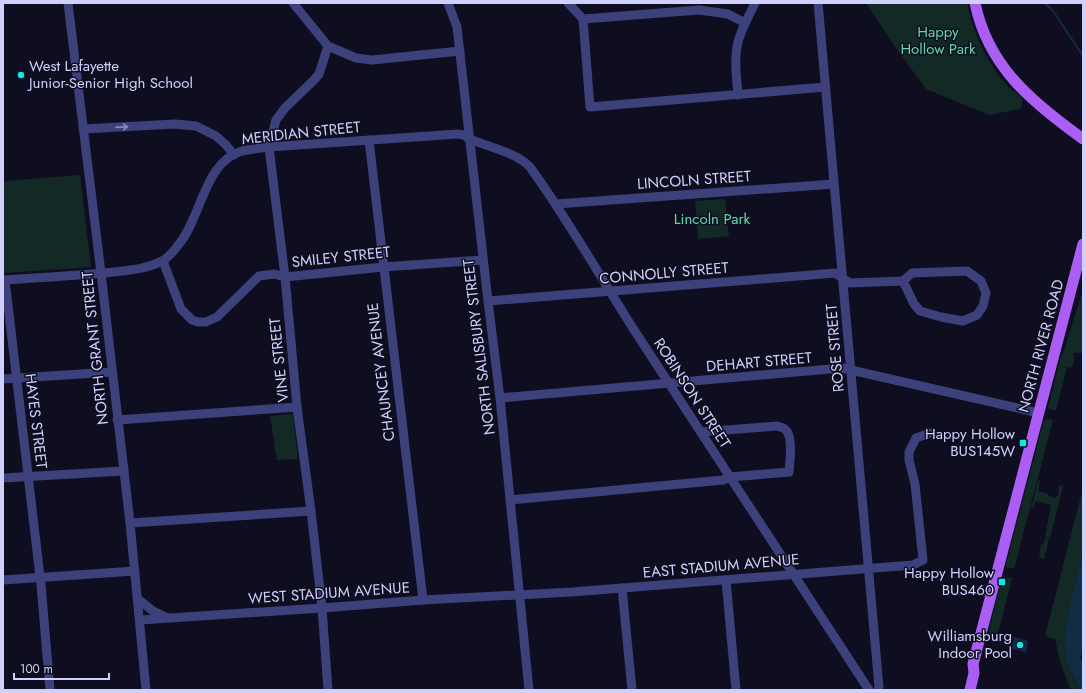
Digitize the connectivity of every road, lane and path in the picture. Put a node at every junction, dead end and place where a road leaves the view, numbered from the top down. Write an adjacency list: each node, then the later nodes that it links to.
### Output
1 (68, 3): 14 (street, NORTH GRANT STREET)
2 (293, 3): 10 (street)
3 (448, 3): 11 (street, NORTH SALISBURY STREET)
4 (568, 3): 8 (street)
5 (755, 3): 9 (street)
6 (818, 3): 12 (street, ROSE STREET)
7 (975, 3): 15 (main road)
8 (583, 19): 9 (street); 13 (street)
9 (745, 23): 13 (street)
10 (328, 46): 11 (street); 18 (street, VINE STREET)
11 (460, 51): 17 (street, NORTH SALISBURY STREET)
12 (825, 87): 13 (street); 20 (street, ROSE STREET)
13 (738, 96)
14 (83, 129): 19 (street, one-way to 19); 26 (street, NORTH GRANT STREET)
15 (1083, 139)
16 (369, 140): 17 (street, MERIDIAN STREET); 18 (street, MERIDIAN STREET); 25 (street, CHAUNCEY AVENUE)
17 (469, 140): 21 (street, ROBINSON STREET); 23 (street, NORTH SALISBURY STREET)
18 (270, 147): 19 (street, MERIDIAN STREET); 27 (street, VINE STREET)
19 (234, 155): 24 (street, MERIDIAN STREET)
20 (834, 184): 21 (street, LINCOLN STREET); 28 (street, ROSE STREET)
21 (556, 204): 31 (street, ROBINSON STREET)
22 (1083, 244): 40 (main road, NORTH RIVER ROAD)
23 (483, 260): 25 (street, SMILEY STREET); 32 (street, NORTH SALISBURY STREET)
24 (163, 261): 26 (street, MERIDIAN STREET); 27 (street, SMILEY STREET)
25 (383, 267): 27 (street, SMILEY STREET); 60 (street, CHAUNCEY AVENUE)
26 (101, 273): 29 (street, MERIDIAN STREET); 34 (street, NORTH GRANT STREET)
27 (285, 277): 39 (street, VINE STREET)
28 (842, 277): 30 (street, CONNOLLY STREET); 31 (street, CONNOLLY STREET); 33 (street, ROSE STREET)
29 (4, 280): 35 (street, HAYES STREET)
30 (903, 281): 30 (street)
31 (610, 291): 32 (street, CONNOLLY STREET); 37 (street, ROBINSON STREET)
32 (488, 301): 38 (street, NORTH SALISBURY STREET)
33 (851, 370): 37 (street, DEHART STREET); 40 (street, DEHART STREET); 51 (street, ROSE STREET)
34 (112, 372): 35 (street); 41 (street, NORTH GRANT STREET)
35 (17, 378): 36 (street); 45 (street, HAYES STREET)
36 (3, 379)
37 (670, 384): 38 (street, DEHART STREET); 42 (street, ROBINSON STREET)
38 (500, 398): 48 (street, NORTH SALISBURY STREET)
39 (297, 407): 41 (street); 49 (street, VINE STREET)
40 (1039, 413): 64 (main road, NORTH RIVER ROAD)
41 (117, 420): 44 (street, NORTH GRANT STREET)
42 (701, 432): 46 (street, ROBINSON STREET); 46 (street)
43 (930, 433): 51 (street, EAST STADIUM AVENUE)
44 (124, 471): 45 (street); 50 (street, NORTH GRANT STREET)
45 (29, 476): 47 (street); 54 (street, HAYES STREET)
46 (730, 477): 48 (street); 53 (street, ROBINSON STREET)
47 (3, 478)
48 (510, 500): 58 (street, NORTH SALISBURY STREET)
49 (311, 511): 50 (street); 61 (street, VINE STREET)
50 (130, 524): 52 (street, NORTH GRANT STREET)
51 (868, 568): 53 (street, EAST STADIUM AVENUE); 72 (street, ROSE STREET)
52 (135, 571): 54 (street); 59 (street, NORTH GRANT STREET)
53 (793, 574): 56 (street, EAST STADIUM AVENUE); 71 (street, ROBINSON STREET)
54 (40, 578): 55 (street); 65 (street, HAYES STREET)
55 (3, 580)
56 (726, 580): 57 (street, EAST STADIUM AVENUE); 70 (street)
57 (622, 588): 58 (street, EAST STADIUM AVENUE); 69 (street)
58 (520, 596): 60 (street, WEST STADIUM AVENUE); 68 (street, NORTH SALISBURY STREET)
59 (138, 599): 62 (street); 63 (street, NORTH GRANT STREET)
60 (423, 600): 61 (street, WEST STADIUM AVENUE)
61 (322, 608): 62 (street, WEST STADIUM AVENUE); 67 (street, VINE STREET)
62 (169, 618): 63 (street, WEST STADIUM AVENUE)
63 (140, 620): 66 (street, NORTH GRANT STREET)
64 (974, 664): 73 (main road, NORTH RIVER ROAD); 74 (main road, NORTH RIVER ROAD)
65 (50, 687)
66 (146, 690)
67 (328, 690)
68 (529, 690)
69 (632, 690)
70 (736, 690)
71 (869, 690)
72 (878, 690)
73 (964, 690)
74 (970, 690)

